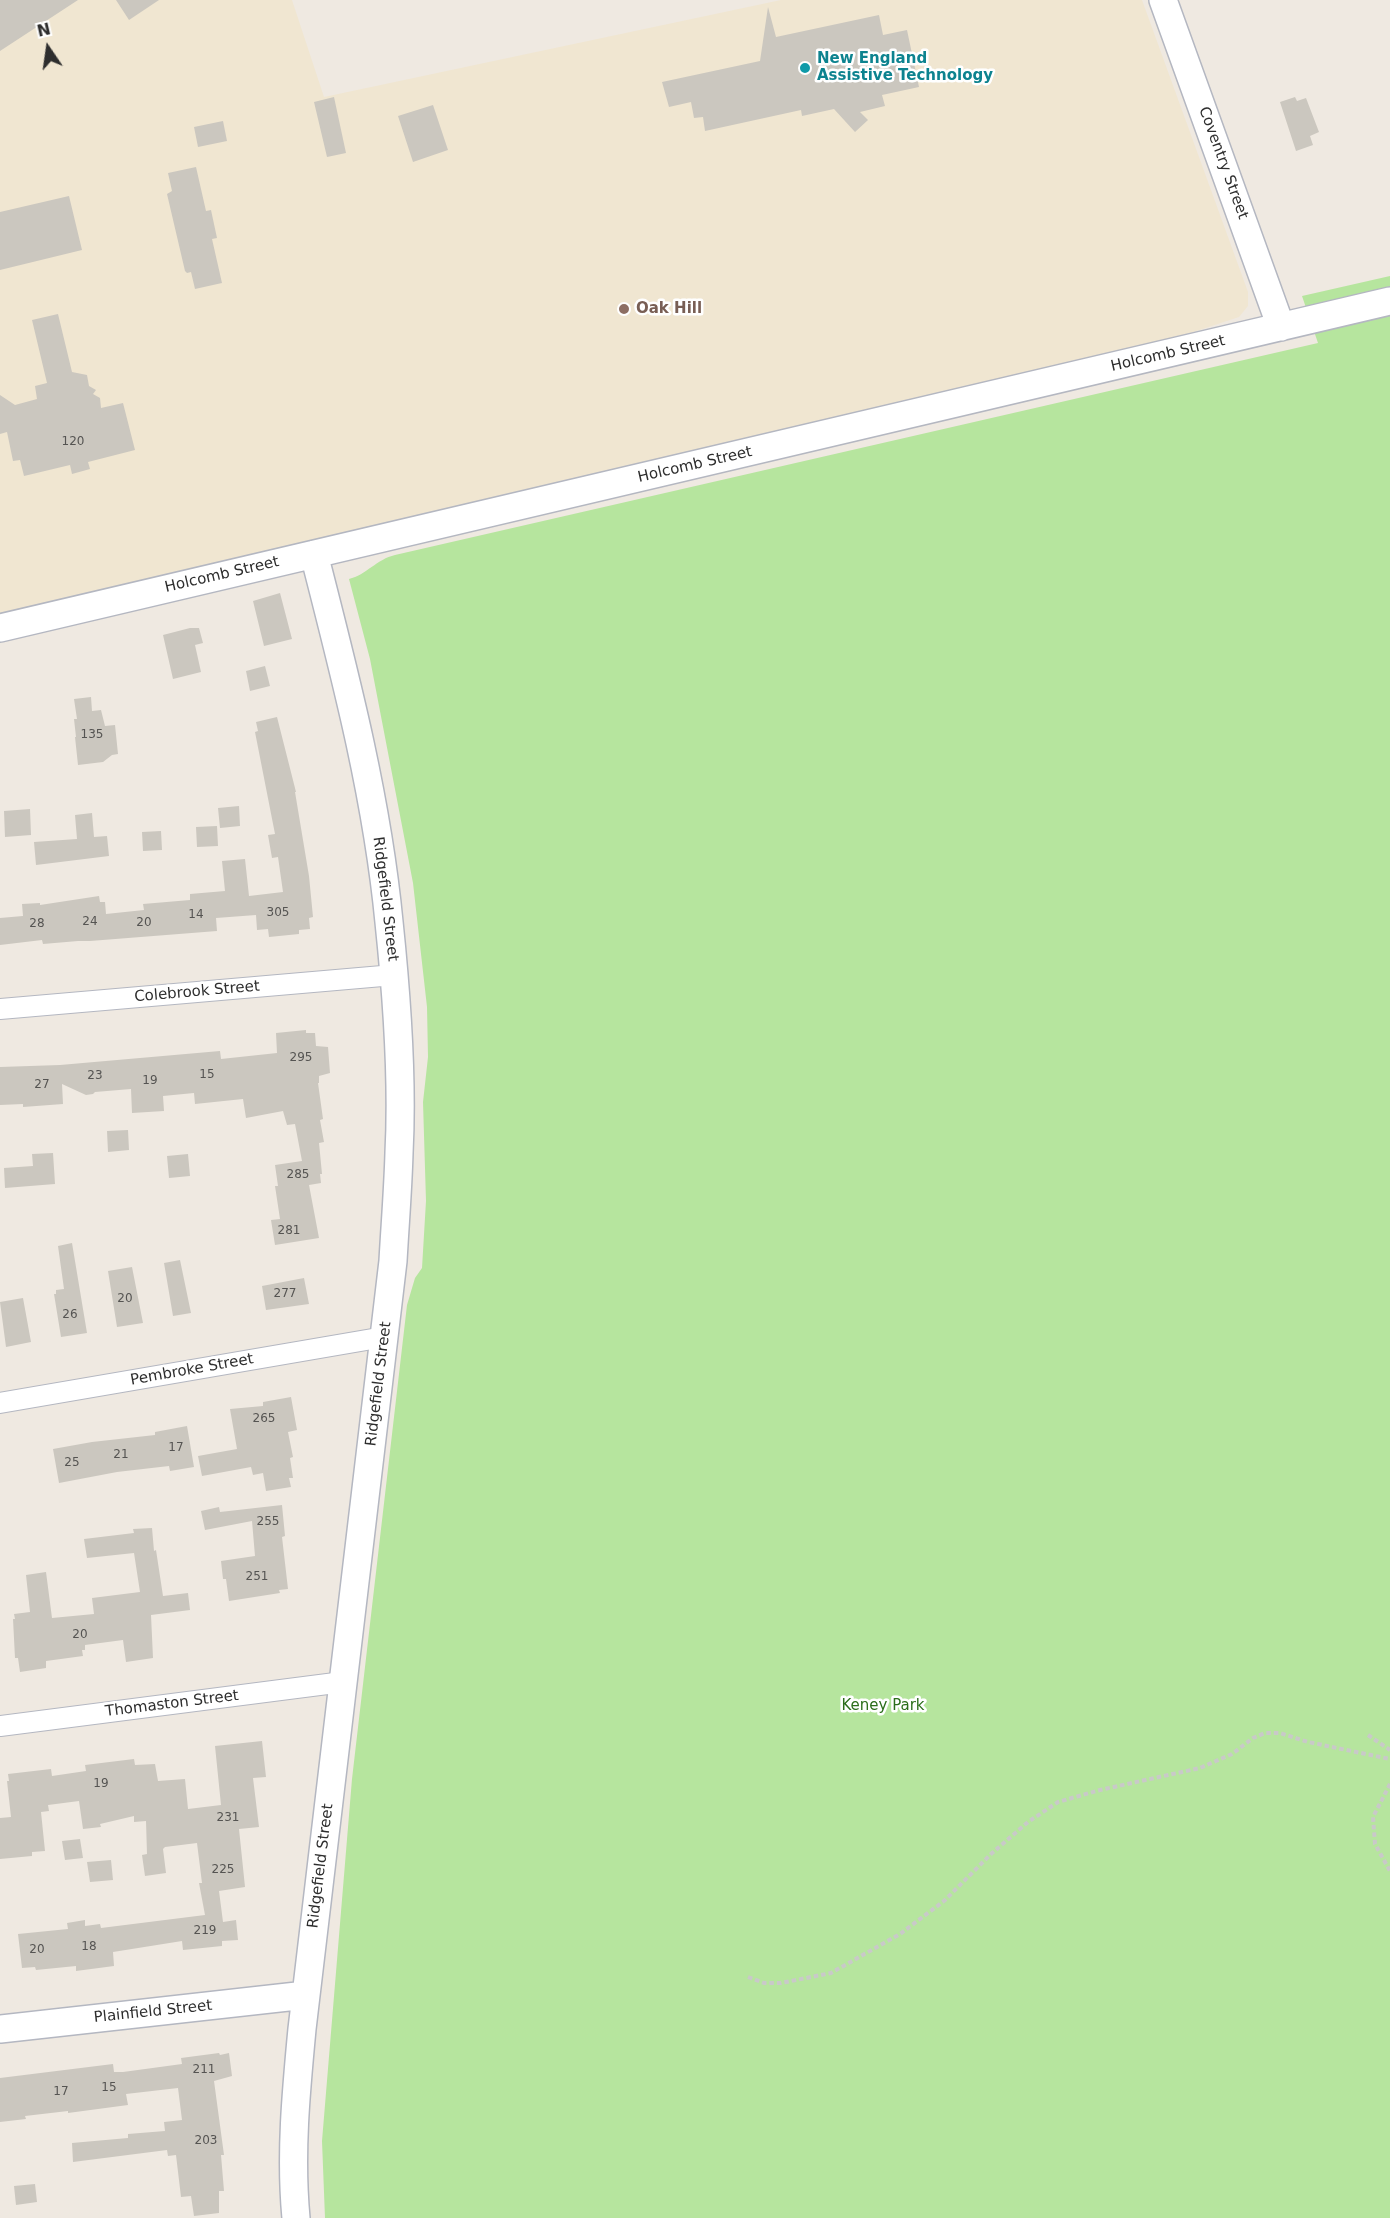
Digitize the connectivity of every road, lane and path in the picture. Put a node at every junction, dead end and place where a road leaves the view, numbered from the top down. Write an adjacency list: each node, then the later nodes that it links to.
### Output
1 (1163, 0): 3 (street, Coventry Street)
2 (1390, 301): 3 (street, Holcomb Street)
3 (1281, 327): 4 (street, Holcomb Street)
4 (314, 554): 5 (street, Holcomb Street); 6 (street, Ridgefield Street)
5 (0, 628)
6 (394, 975): 7 (street, Colebrook Street); 8 (street, Ridgefield Street)
7 (0, 1009)
8 (384, 1336): 9 (street, Pembroke Street); 10 (street, Ridgefield Street)
9 (0, 1403)
10 (344, 1682): 11 (street, Thomaston Street); 18 (street, Ridgefield Street)
11 (0, 1726)
12 (1368, 1735): 13 (path)
13 (1390, 1750)
14 (1390, 1759): 17 (path)
15 (1390, 1784): 16 (path)
16 (1390, 1871)
17 (747, 1977)
18 (306, 1995): 19 (street, Plainfield Street); 20 (street, Ridgefield Street)
19 (0, 2029)
20 (296, 2218)

